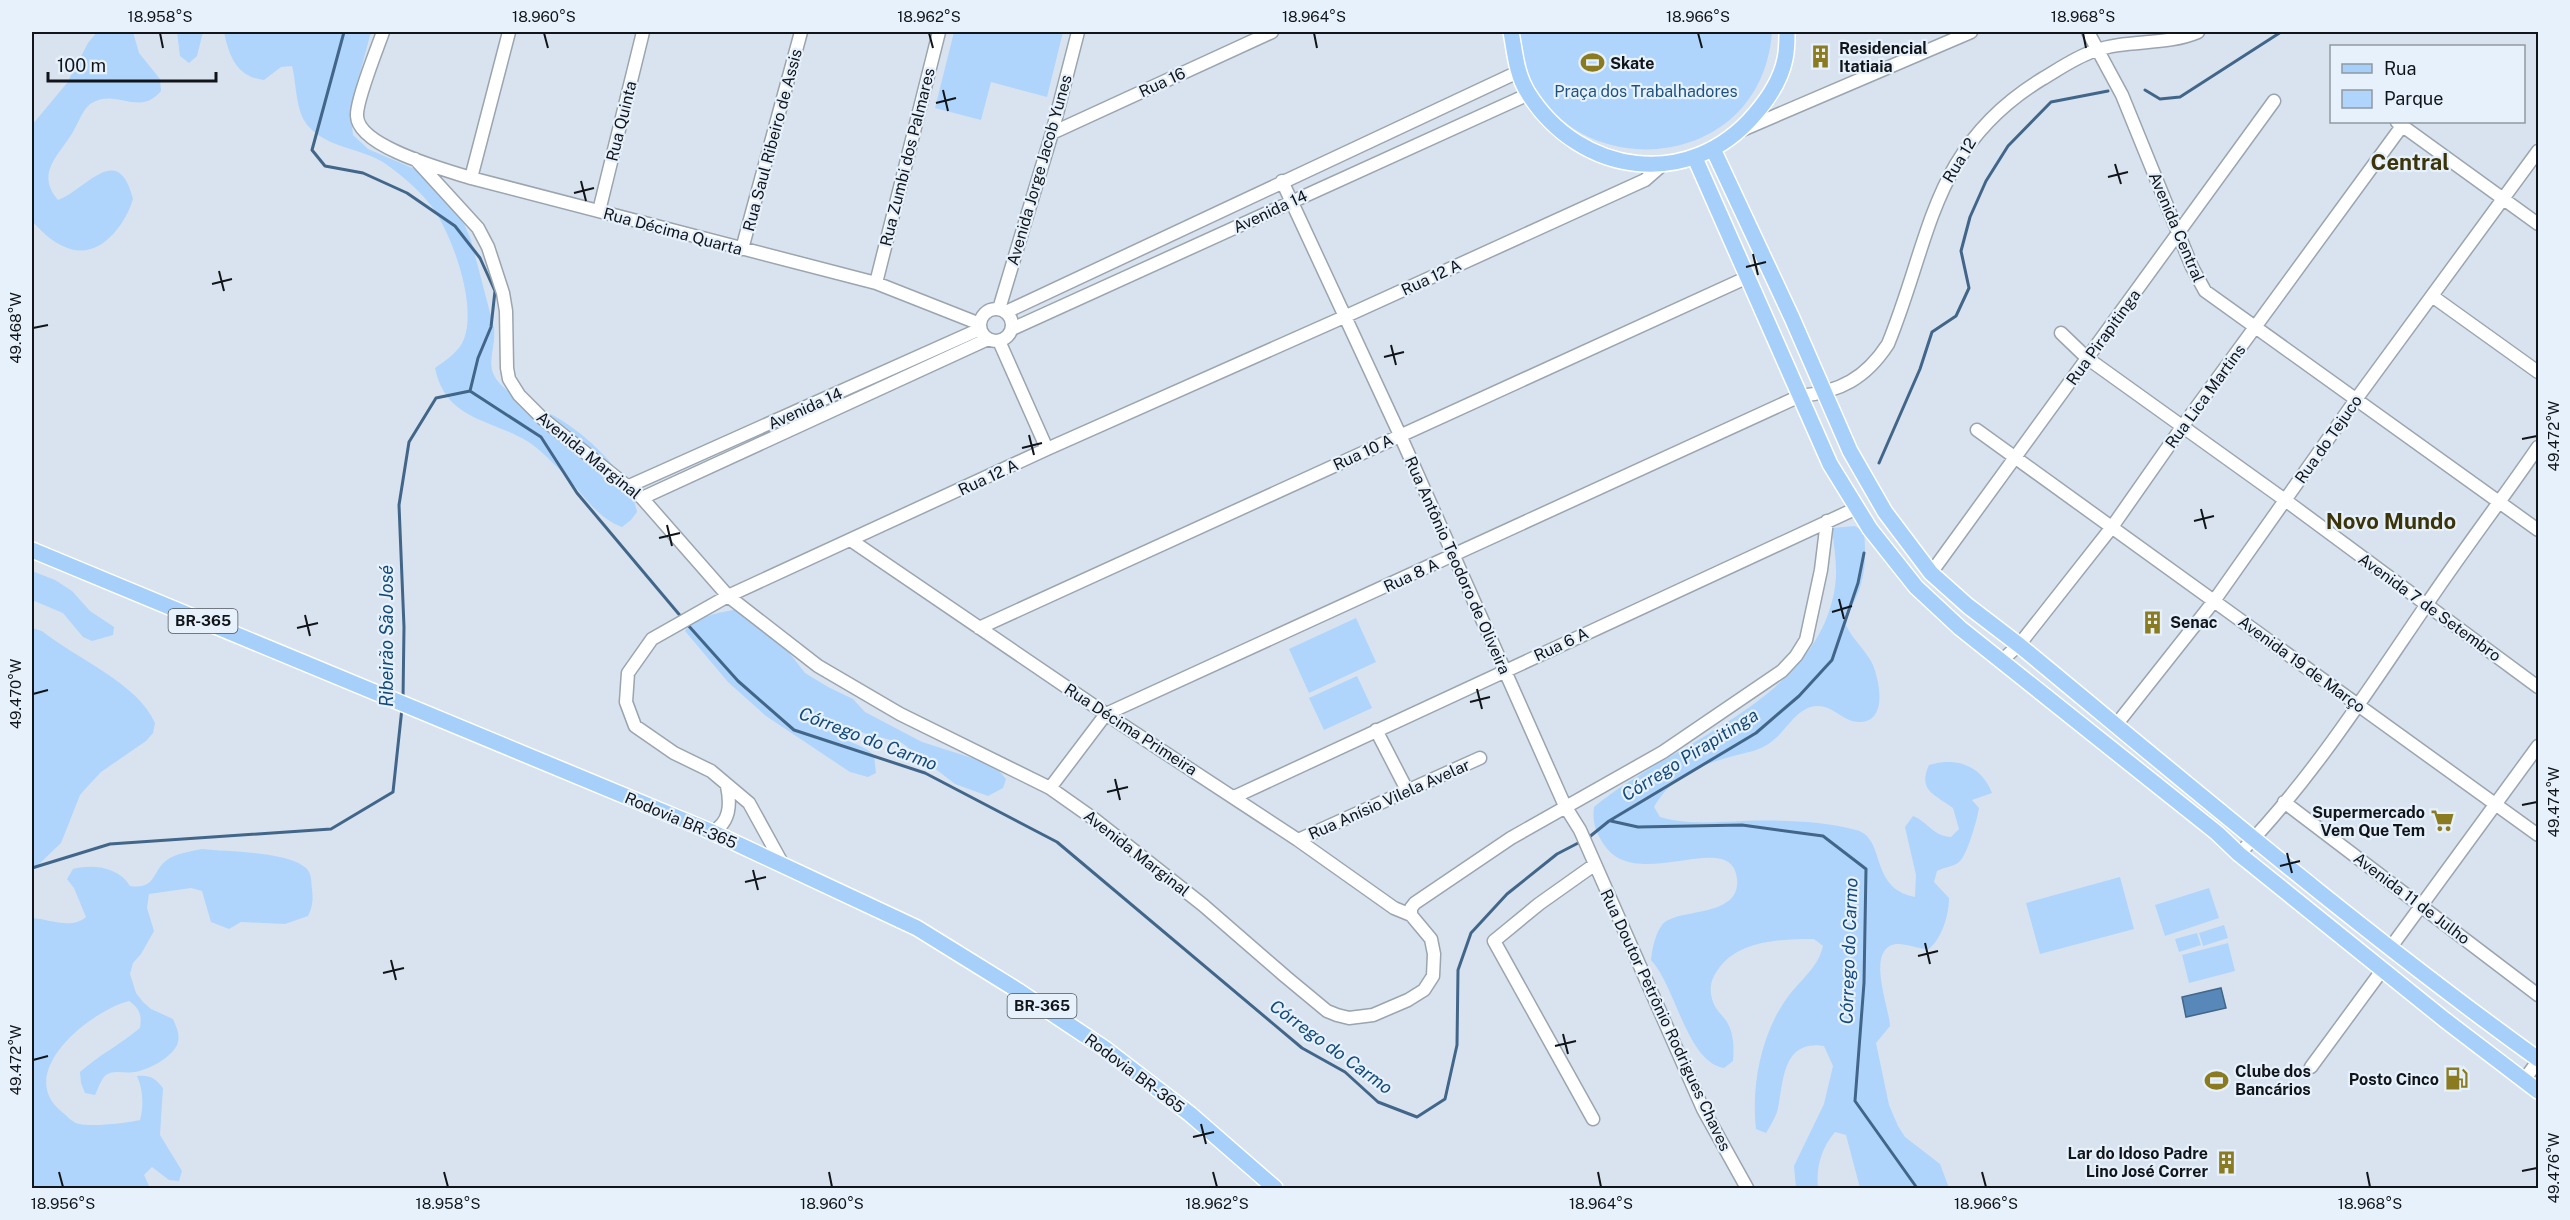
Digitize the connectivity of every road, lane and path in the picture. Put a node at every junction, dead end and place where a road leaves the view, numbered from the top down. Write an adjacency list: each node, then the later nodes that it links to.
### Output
1 (383, 32): 23 (street, Rua Décima Quarta)
2 (509, 32): 25 (street)
3 (643, 32): 29 (street, Rua Quinta)
4 (801, 32): 32 (street, Rua Saul Ribeiro de Assis)
5 (939, 32): 34 (street, Rua Zumbi dos Palmares)
6 (1078, 32): 19 (street, Avenida Jorge Jacob Yunes)
7 (1272, 32): 19 (street, Rua 16)
8 (1511, 32): 14 (main road)
9 (1787, 32): 18 (main road)
10 (1971, 32): 18 (street)
11 (2088, 32): 13 (street, Avenida Central)
12 (2198, 32): 13 (street, Rua 12)
13 (2096, 50): 31 (street, Avenida Central); 44 (street, Rua 12)
14 (1518, 72): 15 (main road); 26 (street, Avenida 14)
15 (1528, 94): 24 (main road); 28 (street, Avenida 14)
16 (2274, 101): 31 (street, Rua Pirapitinga)
17 (2399, 124): 27 (street); 38 (street, Rua Lica Martins)
18 (1742, 130): 20 (main road)
19 (1052, 133): 36 (street, Avenida Jorge Jacob Yunes)
20 (1713, 149): 22 (main road); 44 (main road)
21 (2538, 151): 27 (street, Rua do Tejuco)
22 (1695, 158): 24 (main road); 33 (main road)
23 (415, 159): 25 (street, Rua Décima Quarta); 53 (street, Avenida Marginal)
24 (1661, 166): 37 (street, Rua 12 A)
25 (471, 178): 29 (street, Rua Décima Quarta)
26 (1281, 181): 28 (street, Rua Antônio Teodoro de Oliveira); 36 (street, Avenida 14)
27 (2503, 197): 30 (street); 35 (street, Rua do Tejuco)
28 (1291, 201): 37 (street, Rua Antônio Teodoro de Oliveira); 40 (street, Avenida 14)
29 (599, 211): 32 (street, Rua Décima Quarta)
30 (2538, 224)
31 (2178, 234): 38 (street, Avenida Central); 42 (street, Rua Pirapitinga)
32 (742, 249): 34 (street, Rua Décima Quarta)
33 (1748, 277): 45 (main road); 49 (street, Rua 10 A)
34 (876, 283): 39 (street, Rua Décima Quarta)
35 (2432, 296): 43 (street); 46 (street, Rua do Tejuco)
36 (1003, 310): 39 (street, Avenida 14); 40 (street)
37 (1344, 317): 49 (street, Rua Antônio Teodoro de Oliveira); 51 (street, Rua 12 A)
38 (2256, 326): 46 (street, Avenida Central); 47 (street, Rua Lica Martins)
39 (986, 329): 40 (street, Avenida 14); 51 (street); 53 (street, Avenida 14); 54 (street, Avenida 14)
40 (1012, 329)
41 (2061, 333): 42 (street, Avenida 7 de Setembro)
42 (2087, 358): 47 (street, Avenida 7 de Setembro); 52 (street, Rua Pirapitinga)
43 (2538, 372)
44 (1822, 391): 45 (street, Rua 12); 64 (main road)
45 (1800, 396): 57 (main road); 63 (street, Rua 8 A)
46 (2357, 398): 55 (street, Rua do Tejuco); 56 (street, Avenida Central)
47 (2182, 427): 55 (street, Avenida 7 de Setembro); 59 (street, Rua Lica Martins)
48 (1977, 430): 52 (street, Avenida 19 de Março)
49 (1400, 435): 63 (street, Rua Antônio Teodoro de Oliveira); 68 (street, Rua 10 A)
50 (2538, 447): 56 (street)
51 (1047, 449): 61 (street, Rua 12 A)
52 (2015, 457): 59 (street, Avenida 19 de Março); 64 (street, Rua Pirapitinga)
53 (630, 486): 54 (street, Avenida Marginal)
54 (642, 498): 65 (street, Avenida Marginal)
55 (2285, 500): 66 (street, Rua do Tejuco); 67 (street, Avenida 7 de Setembro)
56 (2500, 503): 60 (street, Avenida Central); 67 (street)
57 (1857, 508): 58 (street, Rua 6 A); 70 (main road)
58 (1827, 521): 71 (street, Rua 6 A); 85 (street)
59 (2112, 527): 66 (street, Avenida 19 de Março); 69 (street, Rua Lica Martins)
60 (2538, 530)
61 (852, 541): 65 (street, Rua 12 A); 68 (street, Rua Décima Primeira)
62 (32, 550): 86 (main road, Rodovia BR-365 / BR-365)
63 (1454, 556): 71 (street, Rua Antônio Teodoro de Oliveira); 74 (street, Rua 8 A)
64 (1931, 573): 69 (main road)
65 (728, 596): 79 (street, Rua 12 A); 80 (street, Avenida Marginal)
66 (2214, 600): 73 (street, Avenida 19 de Março); 75 (street, Rua do Tejuco)
67 (2427, 604): 72 (street, Avenida 7 de Setembro); 73 (street)
68 (979, 628): 74 (street, Rua Décima Primeira)
69 (2019, 645): 70 (street, Rua Lica Martins); 75 (main road)
70 (2001, 661): 91 (main road)
71 (1506, 669): 76 (street, Rua 6 A); 85 (street, Rua Antônio Teodoro de Oliveira)
72 (2538, 687)
73 (2358, 705): 83 (street); 84 (street, Avenida 19 de Março)
74 (1106, 714): 80 (street, Rua 8 A); 82 (street, Rua Décima Primeira)
75 (2116, 725): 88 (main road)
76 (1376, 730): 81 (street); 82 (street, Rua 6 A)
77 (2538, 746): 84 (street)
78 (1480, 758): 81 (street, Rua Anísio Vilela Avelar)
79 (728, 786): 86 (street); 92 (street, Rua 12 A)
80 (1050, 788): 95 (street, Avenida Marginal)
81 (1407, 790): 89 (street, Rua Anísio Vilela Avelar)
82 (1234, 797): 89 (street, Rua Décima Primeira)
83 (2284, 802): 88 (street); 94 (street, Avenida 11 de Julho)
84 (2496, 804): 87 (street, Avenida 19 de Março); 94 (street)
85 (1565, 806): 90 (street, Rua Antônio Teodoro de Oliveira); 95 (street)
86 (712, 832): 92 (main road, Rodovia BR-365 / BR-365)
87 (2538, 835)
88 (2255, 838): 91 (street); 96 (main road)
89 (1298, 840): 95 (street, Rua Décima Primeira)
90 (1587, 851): 93 (street, Rua Doutor Petrônio Rodrigues Chaves)
91 (2239, 854): 97 (main road)
92 (782, 863): 106 (main road, Rodovia BR-365 / BR-365)
93 (1594, 865): 105 (street); 107 (street, Rua Doutor Petrônio Rodrigues Chaves)
94 (2423, 906): 96 (street); 98 (street, Avenida 11 de Julho)
95 (1411, 915)
96 (2391, 947): 99 (main road)
97 (2383, 969): 100 (main road); 102 (street)
98 (2538, 995)
99 (2460, 1002): 100 (main road); 101 (main road)
100 (2445, 1020): 103 (main road)
101 (2538, 1060): 103 (street)
102 (2311, 1067)
103 (2524, 1080): 104 (main road)
104 (2538, 1091)
105 (1593, 1119)
106 (1275, 1188)
107 (1747, 1188)

